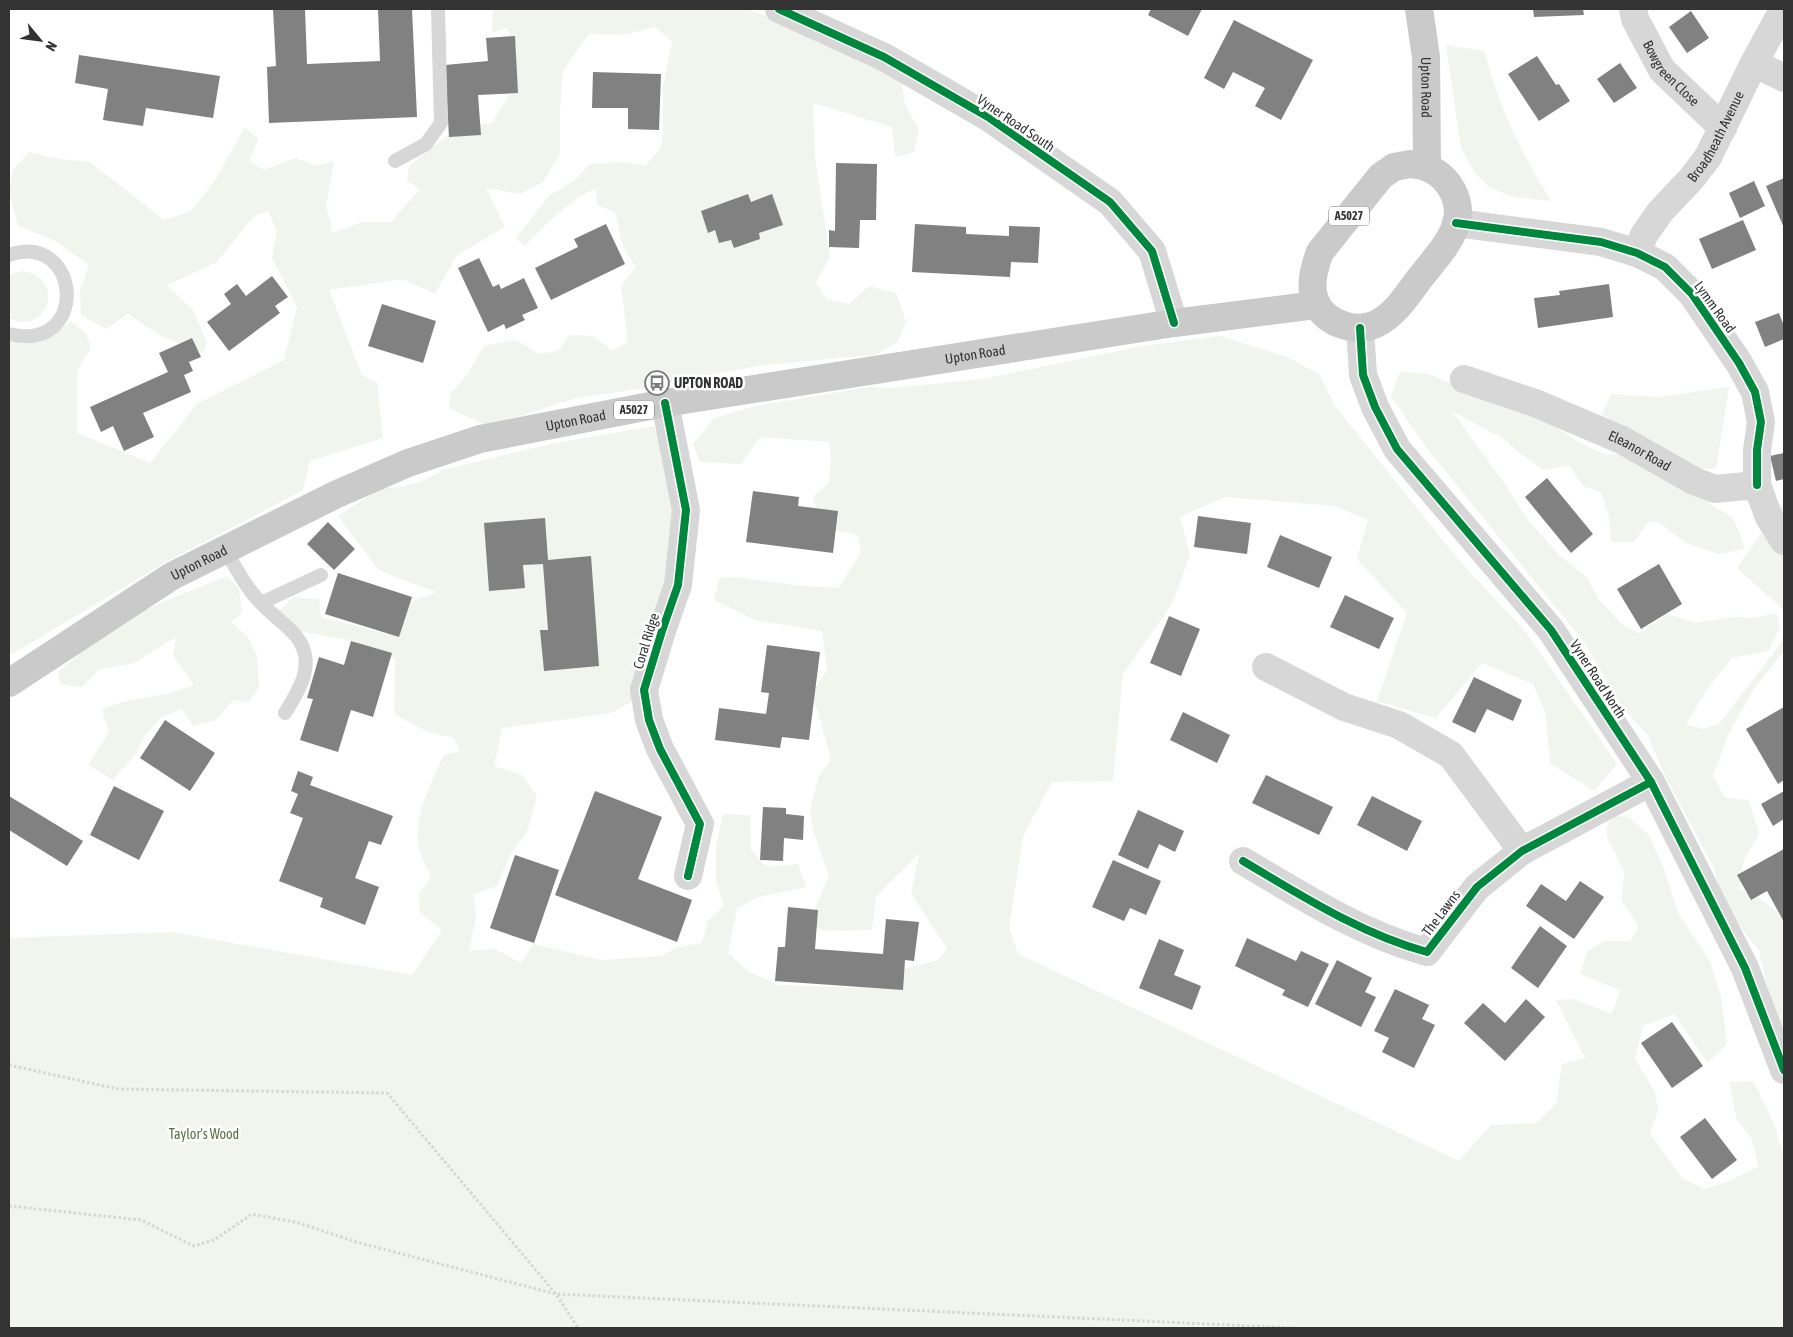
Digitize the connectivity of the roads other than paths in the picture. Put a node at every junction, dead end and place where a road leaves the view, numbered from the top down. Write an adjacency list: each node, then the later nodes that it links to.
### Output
1 (438, 9): 9 (lane)
2 (779, 9): 15 (street, Vyner Road South)
3 (1419, 9): 10 (main road, Upton Road)
4 (1633, 9): 8 (street, Bowgreen Close)
5 (1784, 12): 6 (street, Broadheath Avenue)
6 (1754, 62): 7 (street); 8 (street, Broadheath Avenue)
7 (1784, 78)
8 (1722, 128): 12 (street, Broadheath Avenue)
9 (395, 161)
10 (1427, 167): 11 (main road); 14 (main road, A5027)
11 (1456, 223): 12 (street, Lymm Road); 16 (main road)
12 (1637, 253): 20 (street, Lymm Road)
13 (9, 255): 17 (lane)
14 (1316, 305): 15 (main road, Upton Road / A5027); 16 (main road)
15 (1174, 323): 19 (main road, Upton Road / A5027)
16 (1360, 328): 28 (street, Vyner Road North)
17 (9, 334)
18 (1464, 379): 20 (street, Eleanor Road)
19 (665, 404): 22 (main road, Upton Road / A5027); 31 (street, Coral Ridge)
20 (1757, 485): 21 (street)
21 (1784, 541)
22 (225, 549): 24 (lane); 26 (main road, Upton Road / A5027)
23 (321, 575): 24 (lane)
24 (261, 603): 27 (lane)
25 (1266, 667): 29 (street)
26 (9, 683)
27 (285, 713)
28 (1651, 782): 29 (street, The Lawns); 32 (street, Vyner Road North)
29 (1522, 851): 30 (street, The Lawns)
30 (1243, 861)
31 (688, 876)
32 (1784, 1070)

